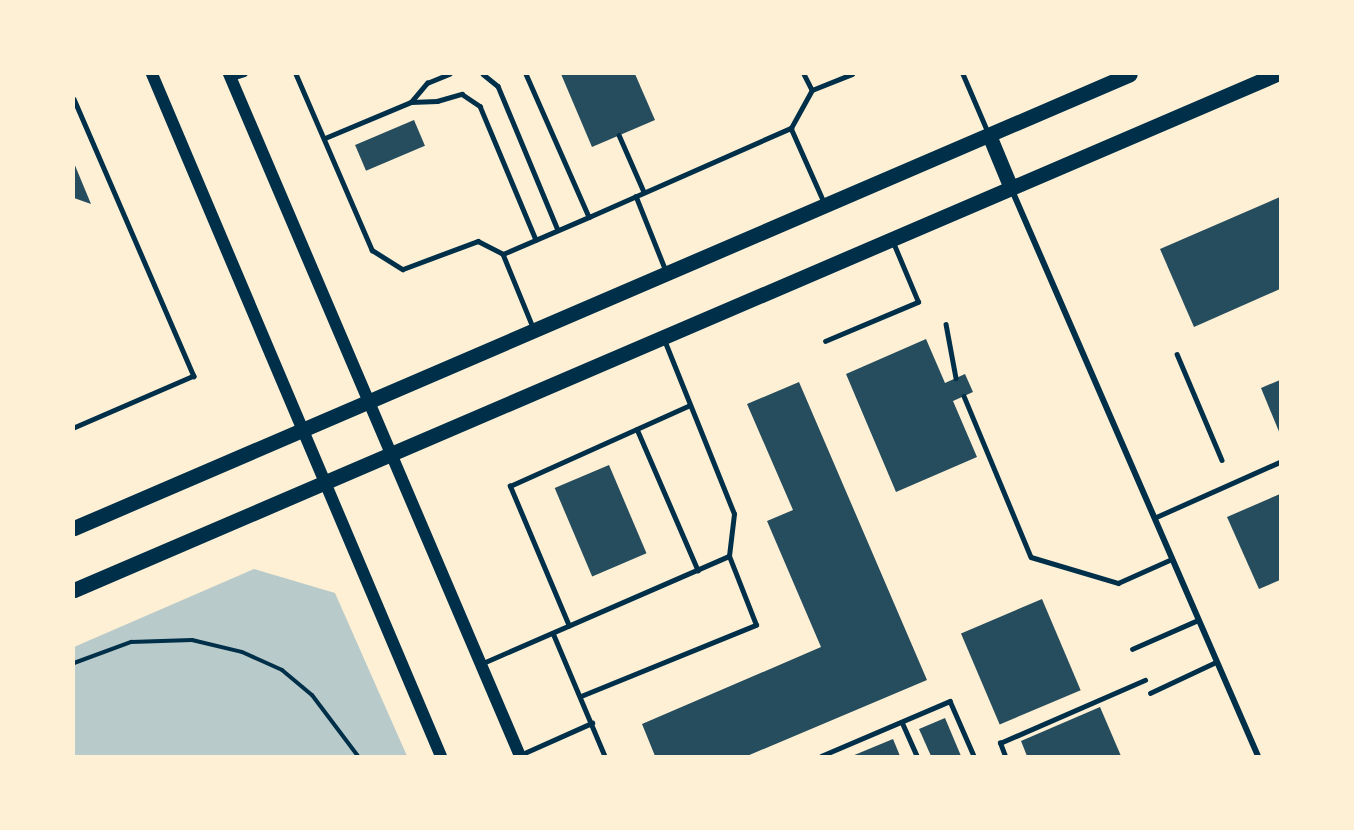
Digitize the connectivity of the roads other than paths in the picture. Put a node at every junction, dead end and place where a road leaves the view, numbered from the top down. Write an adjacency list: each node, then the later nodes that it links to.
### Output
1 (152, 74): 40 (main road)
2 (244, 74): 12 (lane)
3 (296, 74): 19 (lane)
4 (448, 74): 15 (lane)
5 (483, 74): 25 (lane)
6 (526, 74): 24 (lane)
7 (804, 74): 13 (lane)
8 (852, 74): 13 (lane)
9 (963, 74): 18 (lane)
10 (1130, 74): 18 (main road)
11 (1277, 74): 20 (main road)
12 (230, 76): 37 (main road)
13 (812, 90): 16 (lane)
14 (74, 99): 39 (lane)
15 (411, 102): 19 (lane); 27 (lane)
16 (791, 128): 21 (lane); 23 (lane)
17 (619, 135): 21 (lane)
18 (989, 135): 20 (main road); 23 (main road)
19 (325, 138): 28 (lane)
20 (1011, 188): 26 (main road); 46 (street)
21 (644, 192): 22 (lane)
22 (636, 196): 24 (lane); 29 (lane)
23 (825, 204): 29 (main road)
24 (589, 217): 25 (lane)
25 (558, 230): 27 (lane)
26 (891, 239): 32 (main road); 33 (lane)
27 (536, 240): 28 (lane)
28 (503, 254): 31 (lane)
29 (667, 273): 31 (main road)
30 (946, 324): 35 (lane)
31 (534, 330): 37 (main road)
32 (662, 337): 38 (lane); 42 (main road)
33 (825, 341)
34 (1177, 354): 43 (lane)
35 (956, 378)
36 (964, 396): 49 (lane)
37 (368, 401): 40 (main road); 42 (main road)
38 (690, 405): 41 (lane); 48 (lane)
39 (74, 428)
40 (303, 429): 45 (main road); 47 (main road)
41 (637, 429): 50 (lane); 53 (lane)
42 (390, 454): 45 (main road); 57 (main road)
43 (1222, 460)
44 (1281, 462): 46 (lane)
45 (325, 483): 51 (main road); 64 (main road)
46 (1154, 518): 49 (street)
47 (74, 528)
48 (729, 556): 50 (lane); 60 (lane)
49 (1172, 559): 52 (street)
50 (698, 570): 53 (lane)
51 (74, 590)
52 (1198, 620): 55 (lane); 56 (street)
53 (569, 626): 54 (lane)
54 (553, 633): 57 (lane); 60 (lane)
55 (1132, 649)
56 (1216, 662): 59 (lane); 72 (street)
57 (481, 664): 65 (main road)
58 (1145, 680): 71 (lane)
59 (1150, 693)
60 (581, 696): 62 (lane)
61 (902, 722): 63 (lane); 69 (lane); 70 (lane)
62 (592, 723): 65 (lane); 66 (lane)
63 (836, 750): 67 (lane); 68 (lane)
64 (441, 756)
65 (520, 756)
66 (605, 756)
67 (821, 756)
68 (839, 756)
69 (917, 756)
70 (974, 756)
71 (1005, 756)
72 (1258, 756)

